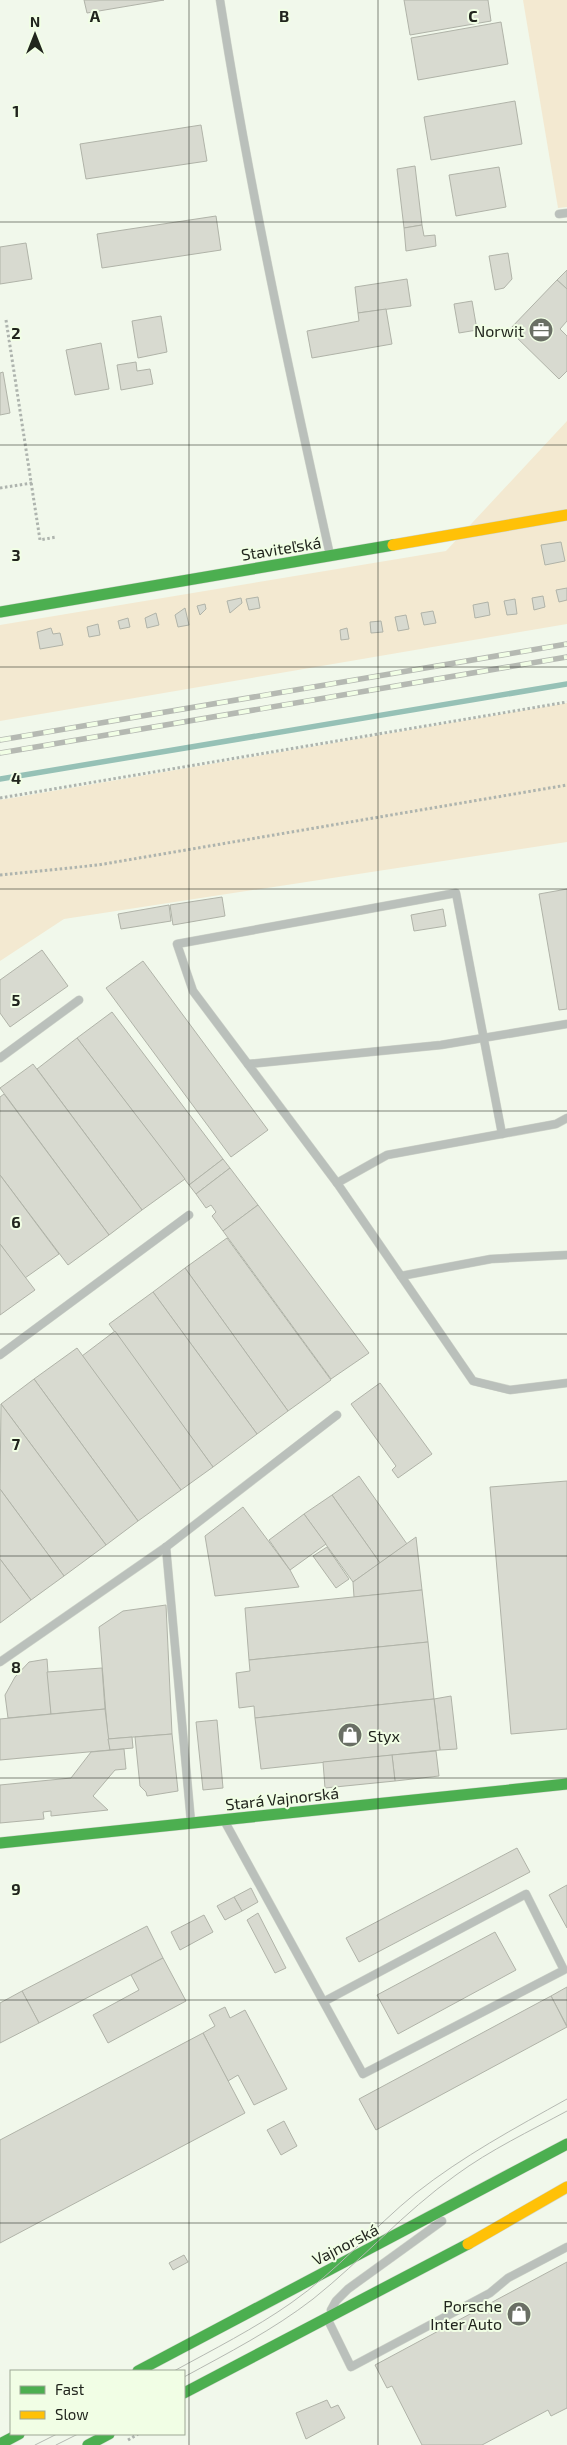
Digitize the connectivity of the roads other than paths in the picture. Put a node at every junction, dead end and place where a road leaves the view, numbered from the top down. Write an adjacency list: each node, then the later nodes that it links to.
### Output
1 (220, 0): 3 (lane)
2 (567, 515): 3 (street, Staviteľská)
3 (331, 557): 4 (street, Staviteľská)
4 (0, 612)
5 (79, 1000): 8 (lane)
6 (567, 1024): 7 (lane)
7 (483, 1036): 9 (lane); 9 (lane); 11 (lane)
8 (0, 1058)
9 (248, 1064): 12 (lane)
10 (567, 1118): 11 (lane)
11 (502, 1134): 12 (lane)
12 (337, 1183): 15 (lane)
13 (189, 1215): 16 (lane)
14 (567, 1255): 15 (lane)
15 (401, 1276): 17 (lane)
16 (0, 1355)
17 (567, 1383)
18 (337, 1415): 19 (lane)
19 (166, 1547): 20 (lane); 23 (lane)
20 (0, 1662)
21 (567, 1784): 22 (street, Stará Vajnorská)
22 (225, 1821): 23 (street, Stará Vajnorská); 25 (lane)
23 (191, 1824): 24 (street, Stará Vajnorská)
24 (0, 1842)
25 (325, 2001): 25 (lane)
26 (567, 2144): 27 (street, Vajnorská)
27 (506, 2177): 30 (lane); 31 (street, Vajnorská)
28 (567, 2187): 30 (street)
29 (567, 2247): 30 (lane)
30 (327, 2319): 32 (street)
31 (140, 2370)
32 (185, 2392)
33 (17, 2435): 35 (street)
34 (107, 2435): 36 (street)
35 (0, 2444)
36 (88, 2445)

